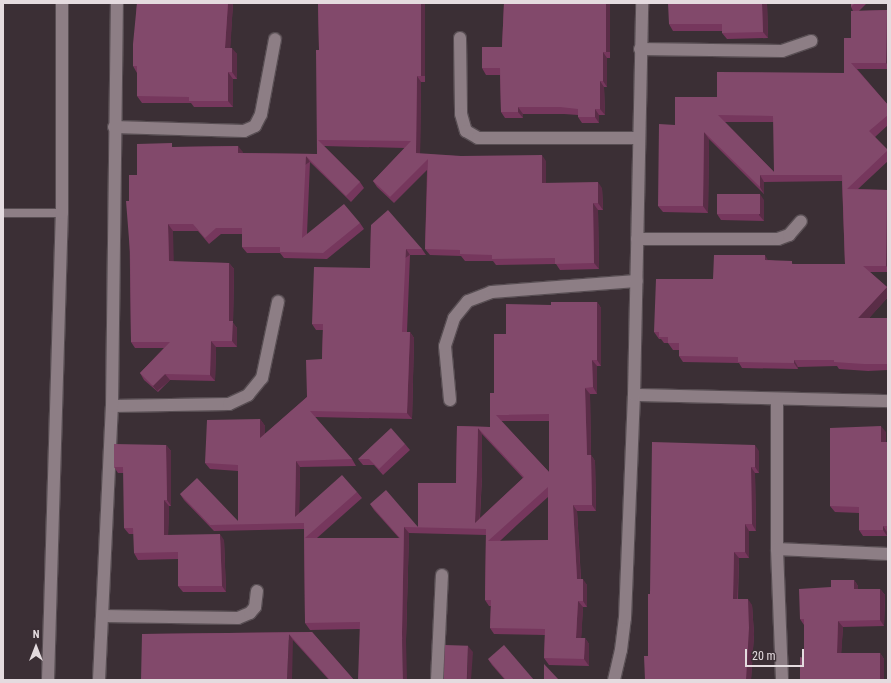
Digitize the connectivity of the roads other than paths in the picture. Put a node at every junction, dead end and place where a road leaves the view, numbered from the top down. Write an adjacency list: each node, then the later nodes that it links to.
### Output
1 (62, 3): 11 (street)
2 (117, 3): 8 (street)
3 (642, 3): 7 (street)
4 (460, 38): 9 (street)
5 (275, 39): 8 (street)
6 (811, 41): 7 (street)
7 (640, 49): 9 (street)
8 (114, 127): 20 (street)
9 (638, 138): 13 (street)
10 (3, 212): 11 (lane)
11 (62, 212): 26 (street)
12 (801, 221): 13 (street)
13 (637, 239): 14 (street)
14 (637, 282): 16 (street); 17 (street)
15 (278, 302): 20 (street)
16 (634, 395): 18 (street); 29 (street)
17 (450, 400)
18 (777, 400): 19 (street); 21 (street)
19 (888, 401)
20 (112, 406): 25 (street)
21 (777, 549): 22 (street); 30 (street)
22 (888, 554)
23 (442, 575): 28 (street)
24 (257, 591): 25 (street)
25 (103, 616): 27 (street)
26 (48, 680)
27 (99, 680)
28 (436, 680)
29 (614, 680)
30 (782, 680)

